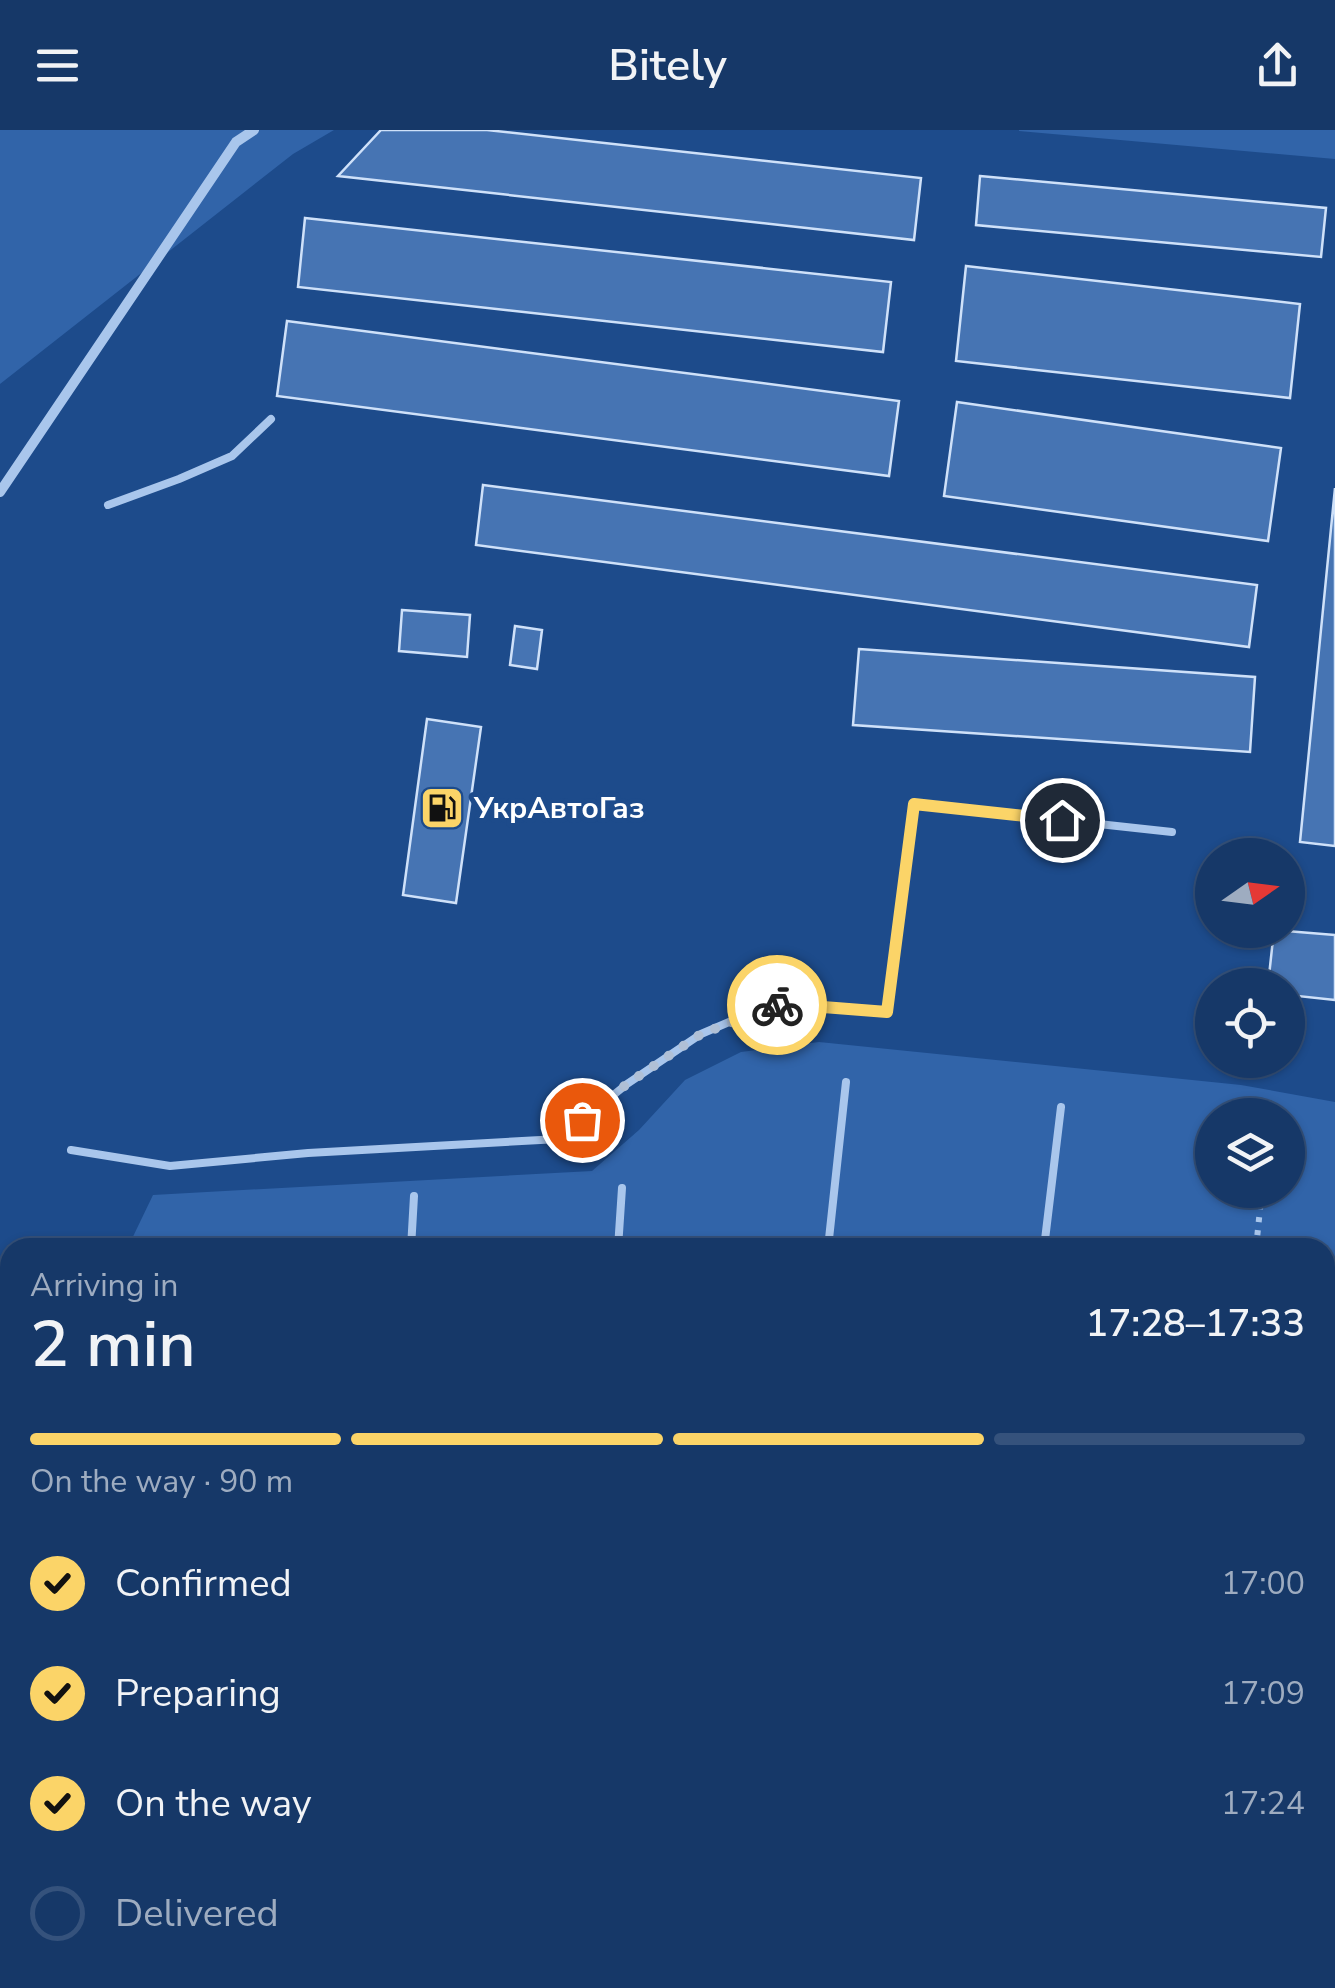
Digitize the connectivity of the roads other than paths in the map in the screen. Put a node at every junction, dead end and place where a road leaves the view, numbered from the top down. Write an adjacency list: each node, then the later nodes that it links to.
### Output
1 (254, 130): 3 (street)
2 (271, 419): 4 (lane)
3 (0, 492)
4 (108, 505)
5 (1172, 832): 8 (lane)
6 (846, 1082): 13 (lane)
7 (1060, 1107): 14 (lane)
8 (71, 1150)
9 (622, 1188): 12 (lane)
10 (414, 1196): 11 (lane)
11 (412, 1238)
12 (619, 1238)
13 (829, 1238)
14 (1045, 1238)

